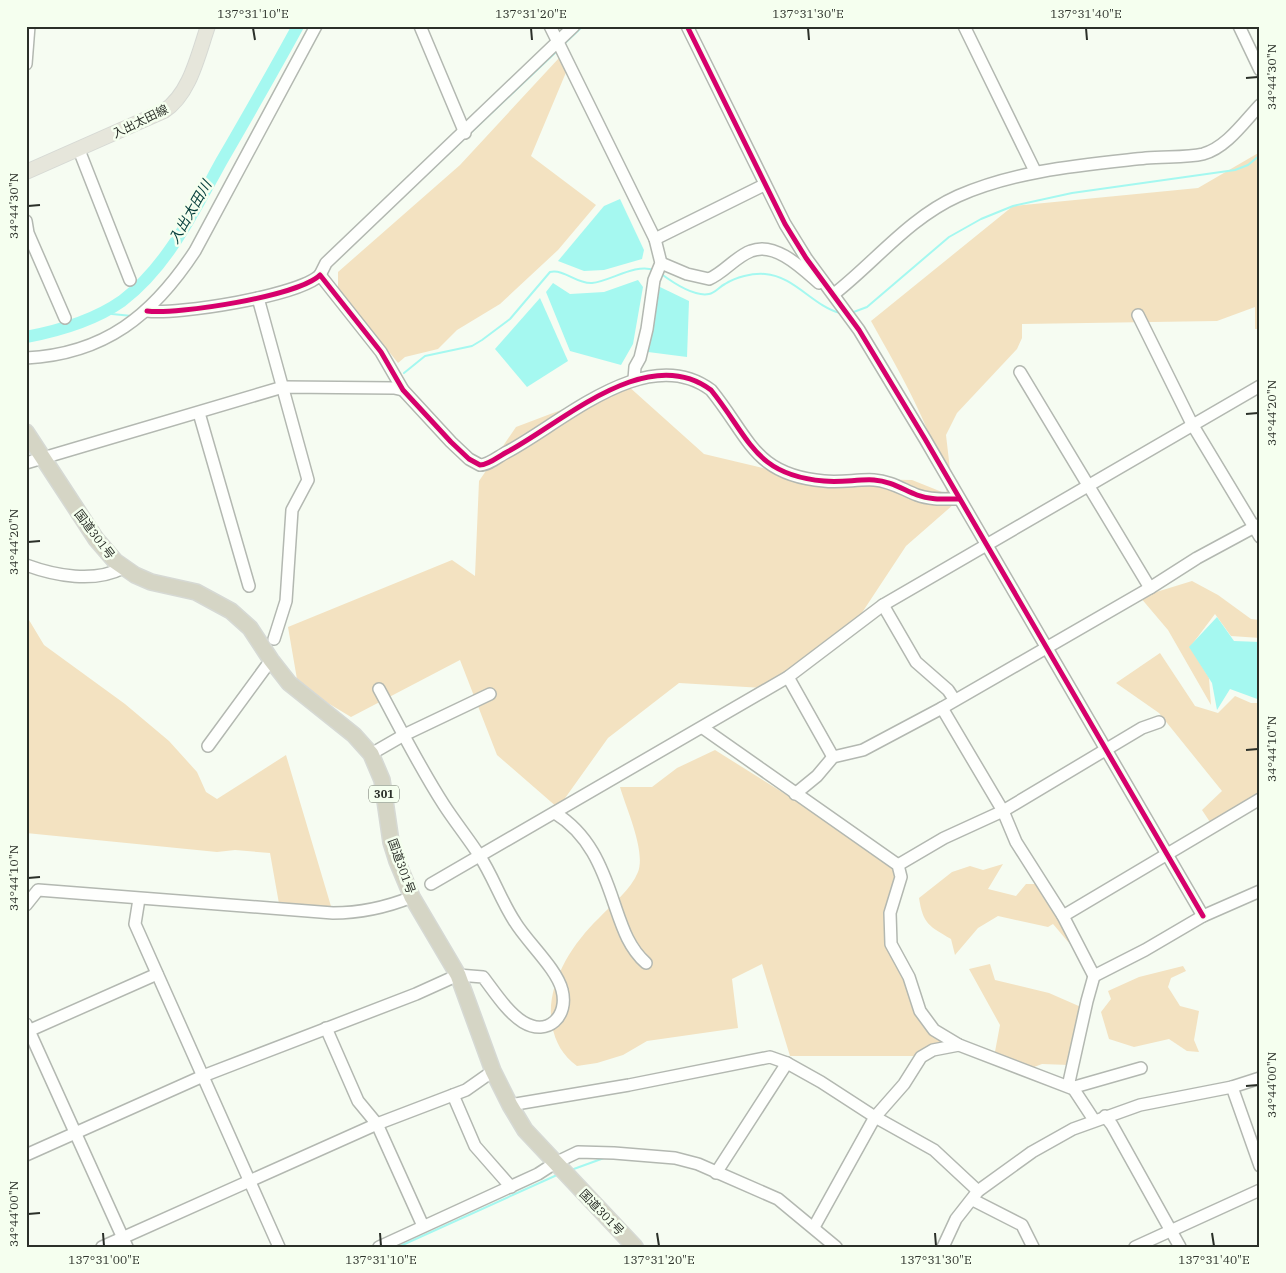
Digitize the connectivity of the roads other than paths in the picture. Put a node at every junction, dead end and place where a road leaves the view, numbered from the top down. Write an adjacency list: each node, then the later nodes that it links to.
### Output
1 (28, 26): 11 (street)
2 (208, 26): 15 (main road, 入出太田線)
3 (316, 26): 26 (street)
4 (420, 26): 14 (street)
5 (550, 26): 10 (street)
6 (574, 26): 10 (street)
7 (687, 26): 18 (street)
8 (964, 26): 16 (street)
9 (1239, 26): 12 (street)
10 (559, 40): 14 (street); 20 (street)
11 (26, 64)
12 (1260, 70)
13 (1260, 105): 16 (street)
14 (465, 133): 22 (street)
15 (79, 150): 17 (main road, 入出太田線); 23 (street)
16 (1035, 171): 24 (street)
17 (26, 172)
18 (764, 185): 20 (street); 24 (street)
19 (26, 221): 28 (street)
20 (654, 239): 21 (street)
21 (661, 263): 24 (street); 31 (street)
22 (320, 275): 25 (street); 34 (street)
23 (130, 280)
24 (834, 294): 41 (street)
25 (258, 298): 26 (street); 33 (street)
26 (147, 311): 29 (street)
27 (1138, 315): 36 (street)
28 (65, 318)
29 (26, 358)
30 (1020, 372): 40 (street)
31 (634, 379): 34 (street); 41 (street)
32 (1260, 386): 36 (street)
33 (283, 387): 34 (street); 35 (street); 49 (street)
34 (403, 390)
35 (199, 413): 38 (street); 46 (street)
36 (1192, 424): 40 (street); 42 (street)
37 (26, 432): 38 (highway, 国道301号 / 301)
38 (43, 458): 39 (street); 45 (highway, 国道301号 / 301)
39 (26, 463)
40 (1088, 485): 43 (street); 47 (street)
41 (959, 499): 43 (street)
42 (1258, 529): 47 (street)
43 (986, 545): 48 (street); 50 (street)
44 (26, 564): 45 (street)
45 (123, 568): 51 (highway, 国道301号 / 301)
46 (250, 586)
47 (1150, 588): 50 (street)
48 (883, 605): 52 (street); 55 (street)
49 (274, 639)
50 (1046, 647): 55 (street); 61 (street)
51 (271, 660): 60 (street); 62 (highway, 国道301号 / 301)
52 (788, 678): 58 (street); 63 (street)
53 (379, 689): 59 (street)
54 (490, 694): 59 (street)
55 (954, 699): 56 (street)
56 (942, 708): 63 (street); 66 (street)
57 (1159, 722): 61 (street)
58 (703, 728): 64 (street); 67 (street)
59 (404, 736): 62 (street); 69 (street)
60 (208, 746)
61 (1105, 749): 66 (street); 68 (street)
62 (371, 754): 73 (highway, 国道301号 / 301)
63 (833, 757): 64 (street)
64 (796, 794): 70 (street)
65 (1260, 799): 68 (street)
66 (1003, 811): 70 (street); 76 (street)
67 (555, 813): 69 (street); 78 (street)
68 (1166, 854): 76 (street); 77 (street)
69 (480, 856): 71 (street); 80 (street)
70 (898, 865): 84 (street)
71 (432, 884)
72 (1260, 891): 77 (street)
73 (412, 897): 74 (street); 80 (highway, 国道301号 / 301)
74 (140, 899): 75 (street); 79 (street)
75 (26, 905)
76 (1063, 916): 81 (street)
77 (1203, 916): 81 (street)
78 (646, 963)
79 (156, 974): 83 (street); 88 (street)
80 (458, 975): 82 (street); 87 (highway, 国道301号 / 301)
81 (1094, 976): 91 (street)
82 (326, 1028): 88 (street); 96 (street)
83 (27, 1029): 97 (street)
84 (959, 1045): 91 (street); 94 (street)
85 (787, 1063): 93 (street); 94 (street); 101 (street)
86 (1141, 1068): 91 (street)
87 (494, 1071): 92 (street); 93 (highway, 国道301号 / 301)
88 (202, 1076): 97 (street); 102 (street)
89 (1260, 1078): 90 (street)
90 (1232, 1087): 95 (street); 100 (street)
91 (1071, 1088): 95 (street)
92 (453, 1095): 96 (street); 103 (street)
93 (510, 1105): 99 (highway, 国道301号 / 301)
94 (875, 1117): 105 (street); 107 (street)
95 (1099, 1118): 105 (street); 108 (street)
96 (377, 1124): 102 (street); 106 (street)
97 (76, 1133): 98 (street); 109 (street)
98 (26, 1155)
99 (555, 1163): 101 (street); 103 (street); 113 (highway, 国道301号 / 301)
100 (1260, 1166)
101 (716, 1173): 107 (street)
102 (250, 1181): 109 (street); 111 (street)
103 (511, 1187): 106 (street)
104 (1260, 1190): 108 (street)
105 (976, 1195): 115 (street); 116 (street)
106 (423, 1226): 112 (street)
107 (814, 1227): 114 (street)
108 (1170, 1231): 117 (street); 118 (street)
109 (125, 1242): 110 (street)
110 (102, 1247)
111 (279, 1247)
112 (379, 1247)
113 (635, 1247)
114 (836, 1247)
115 (943, 1247)
116 (1033, 1247)
117 (1135, 1247)
118 (1180, 1247)

